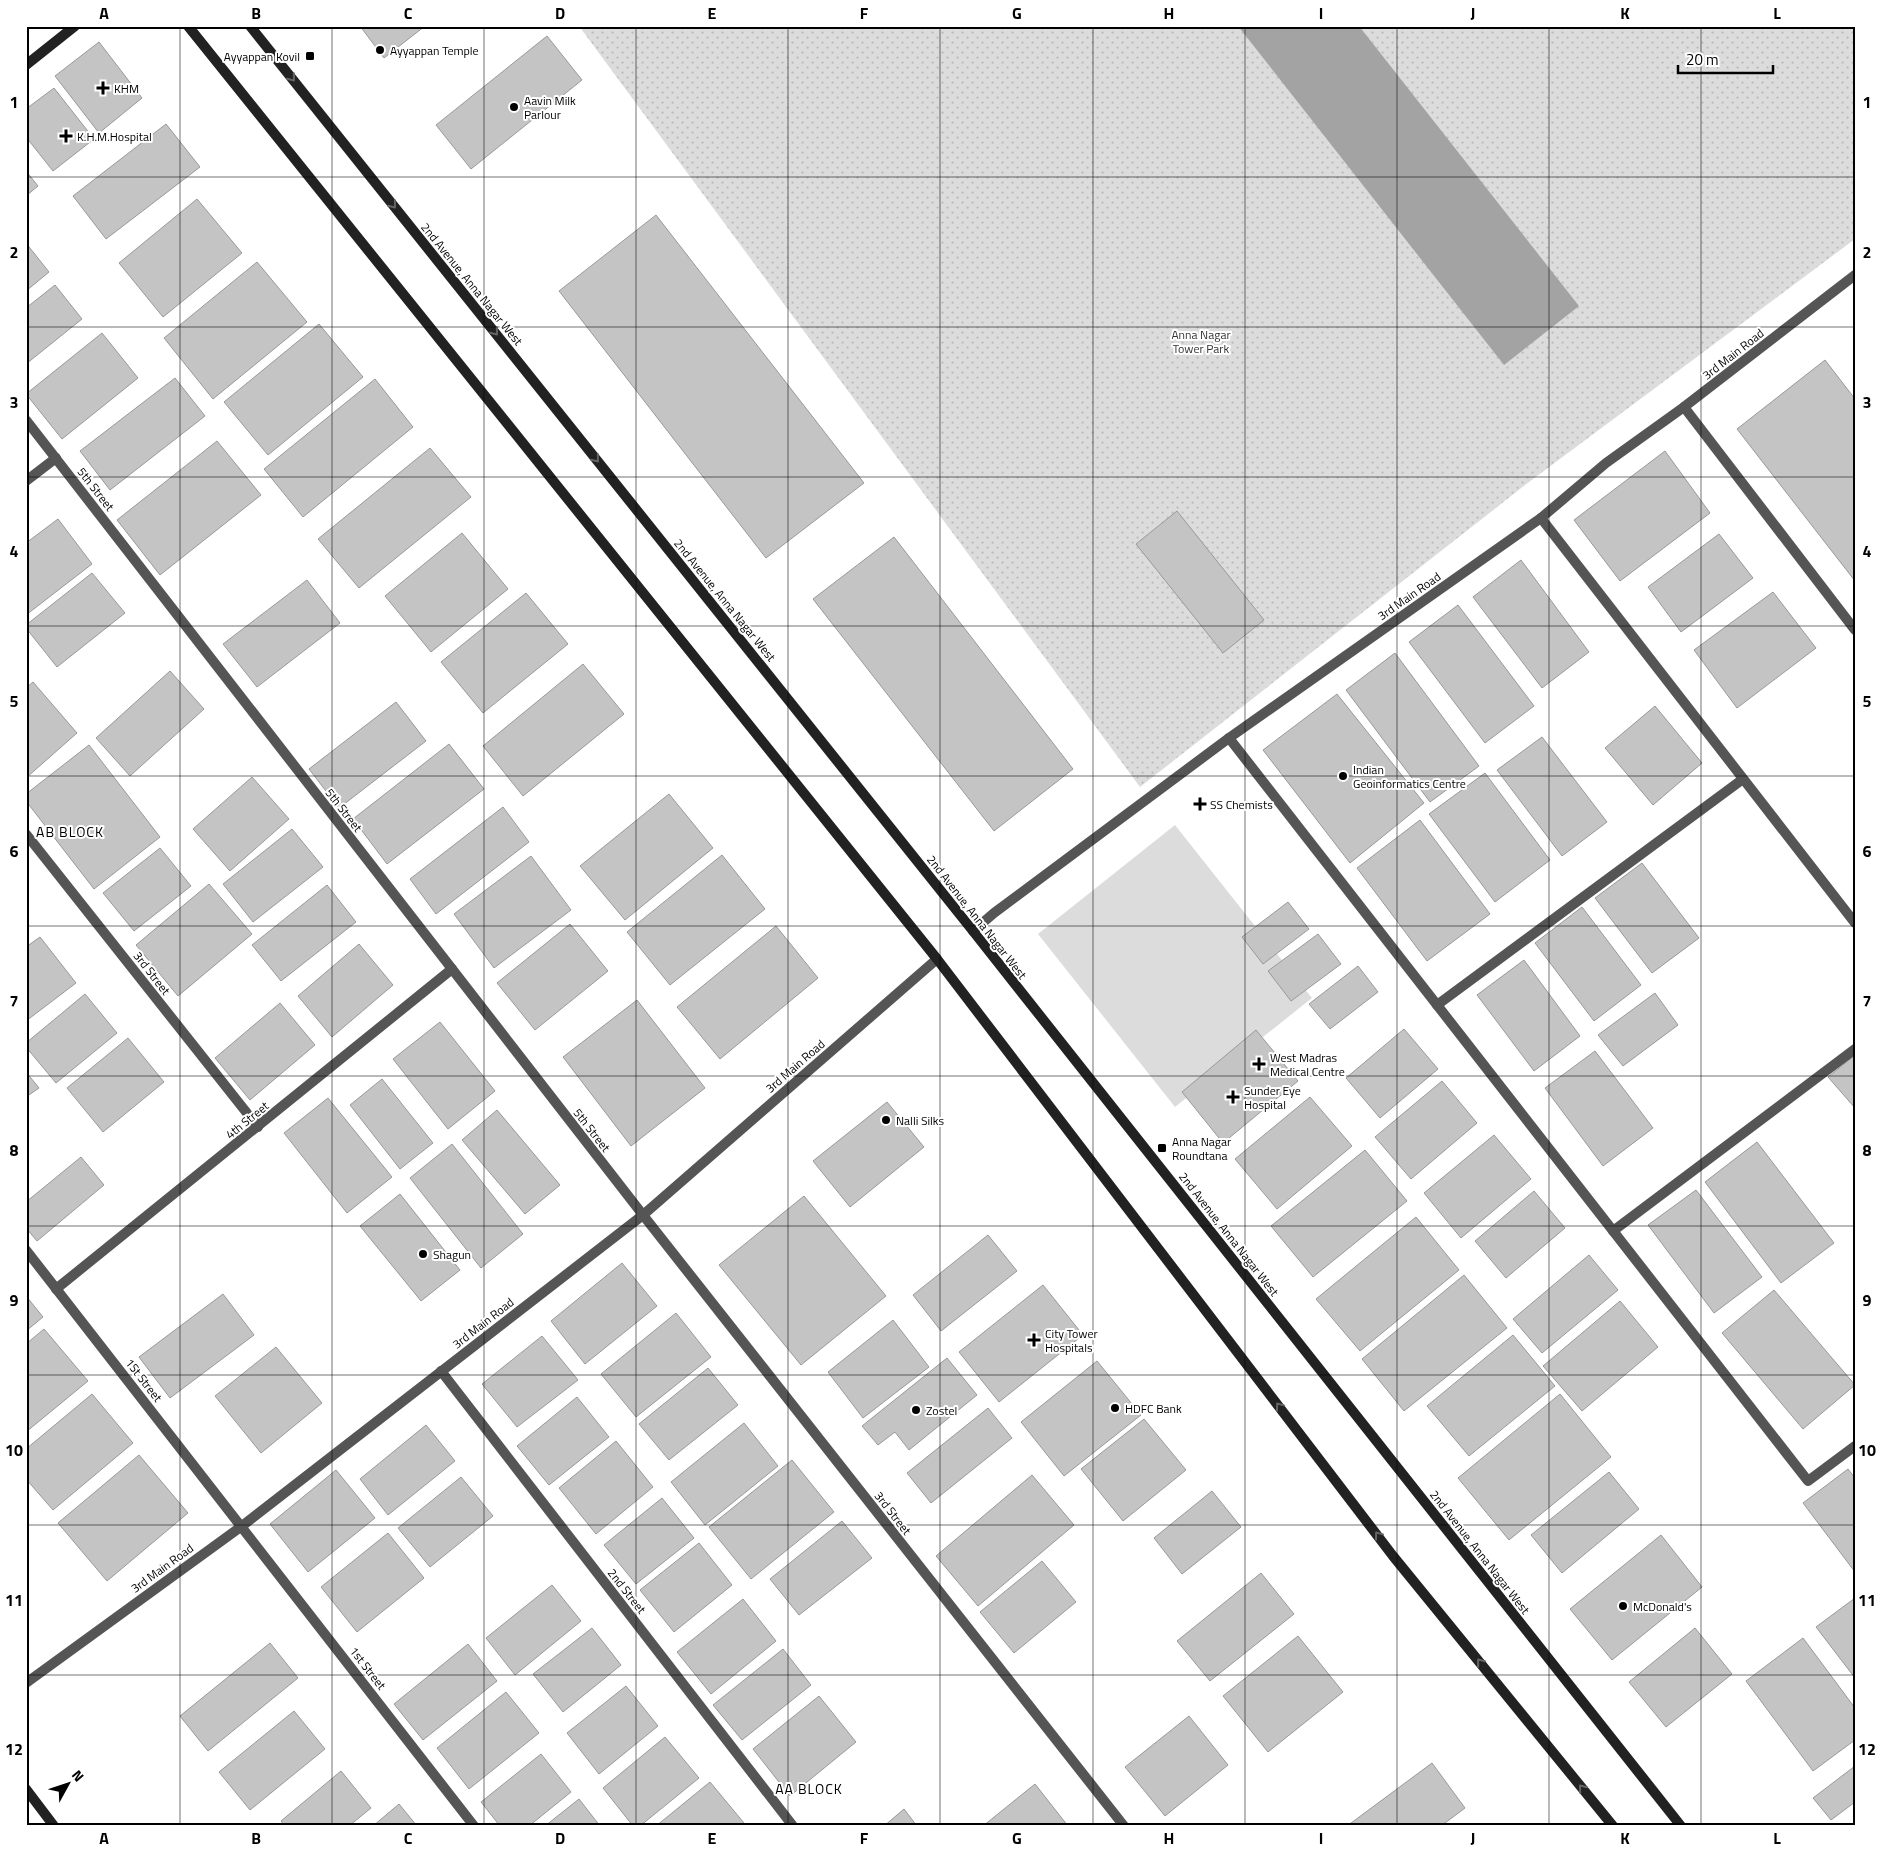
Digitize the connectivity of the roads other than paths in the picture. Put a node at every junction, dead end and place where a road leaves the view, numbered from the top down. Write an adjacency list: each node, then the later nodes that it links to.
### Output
1 (76, 26): 4 (main road)
2 (188, 26): 17 (main road)
3 (250, 26): 16 (main road, 2nd Avenue, Anna Nagar West, one-way to 16)
4 (26, 65)
5 (1855, 275): 6 (street, 3rd Main Road)
6 (1684, 408): 10 (street, 3rd Main Road); 11 (street)
7 (26, 420): 8 (street, 5th Street)
8 (56, 458): 9 (street); 18 (street, 5th Street)
9 (26, 481)
10 (1541, 518): 12 (street, 3rd Main Road); 13 (street)
11 (1855, 630)
12 (1229, 738): 16 (street, 3rd Main Road); 19 (street)
13 (1742, 779): 15 (street); 19 (street)
14 (26, 834): 21 (street, 3rd Street)
15 (1855, 923)
16 (973, 931): 36 (main road, 2nd Avenue, Anna Nagar West)
17 (937, 959): 22 (street, 3rd Main Road); 35 (main road, one-way to 17)
18 (452, 969): 21 (street, 4th Street); 22 (street, 5th Street)
19 (1437, 1005): 23 (street)
20 (1855, 1049): 23 (street)
21 (258, 1127): 25 (street, 4th Street)
22 (643, 1215): 26 (street, 3rd Main Road); 34 (street, 3rd Street)
23 (1613, 1231): 27 (street)
24 (26, 1250): 25 (street, 1St Street)
25 (56, 1289): 28 (street, 1St Street)
26 (441, 1371): 28 (street, 3rd Main Road); 33 (street, 2nd Street)
27 (1855, 1446)
28 (242, 1526): 29 (street, 3rd Main Road); 32 (street, 1st Street)
29 (26, 1683)
30 (26, 1789): 31 (main road)
31 (54, 1826)
32 (474, 1826)
33 (793, 1826)
34 (1124, 1826)
35 (1613, 1826)
36 (1681, 1826)

